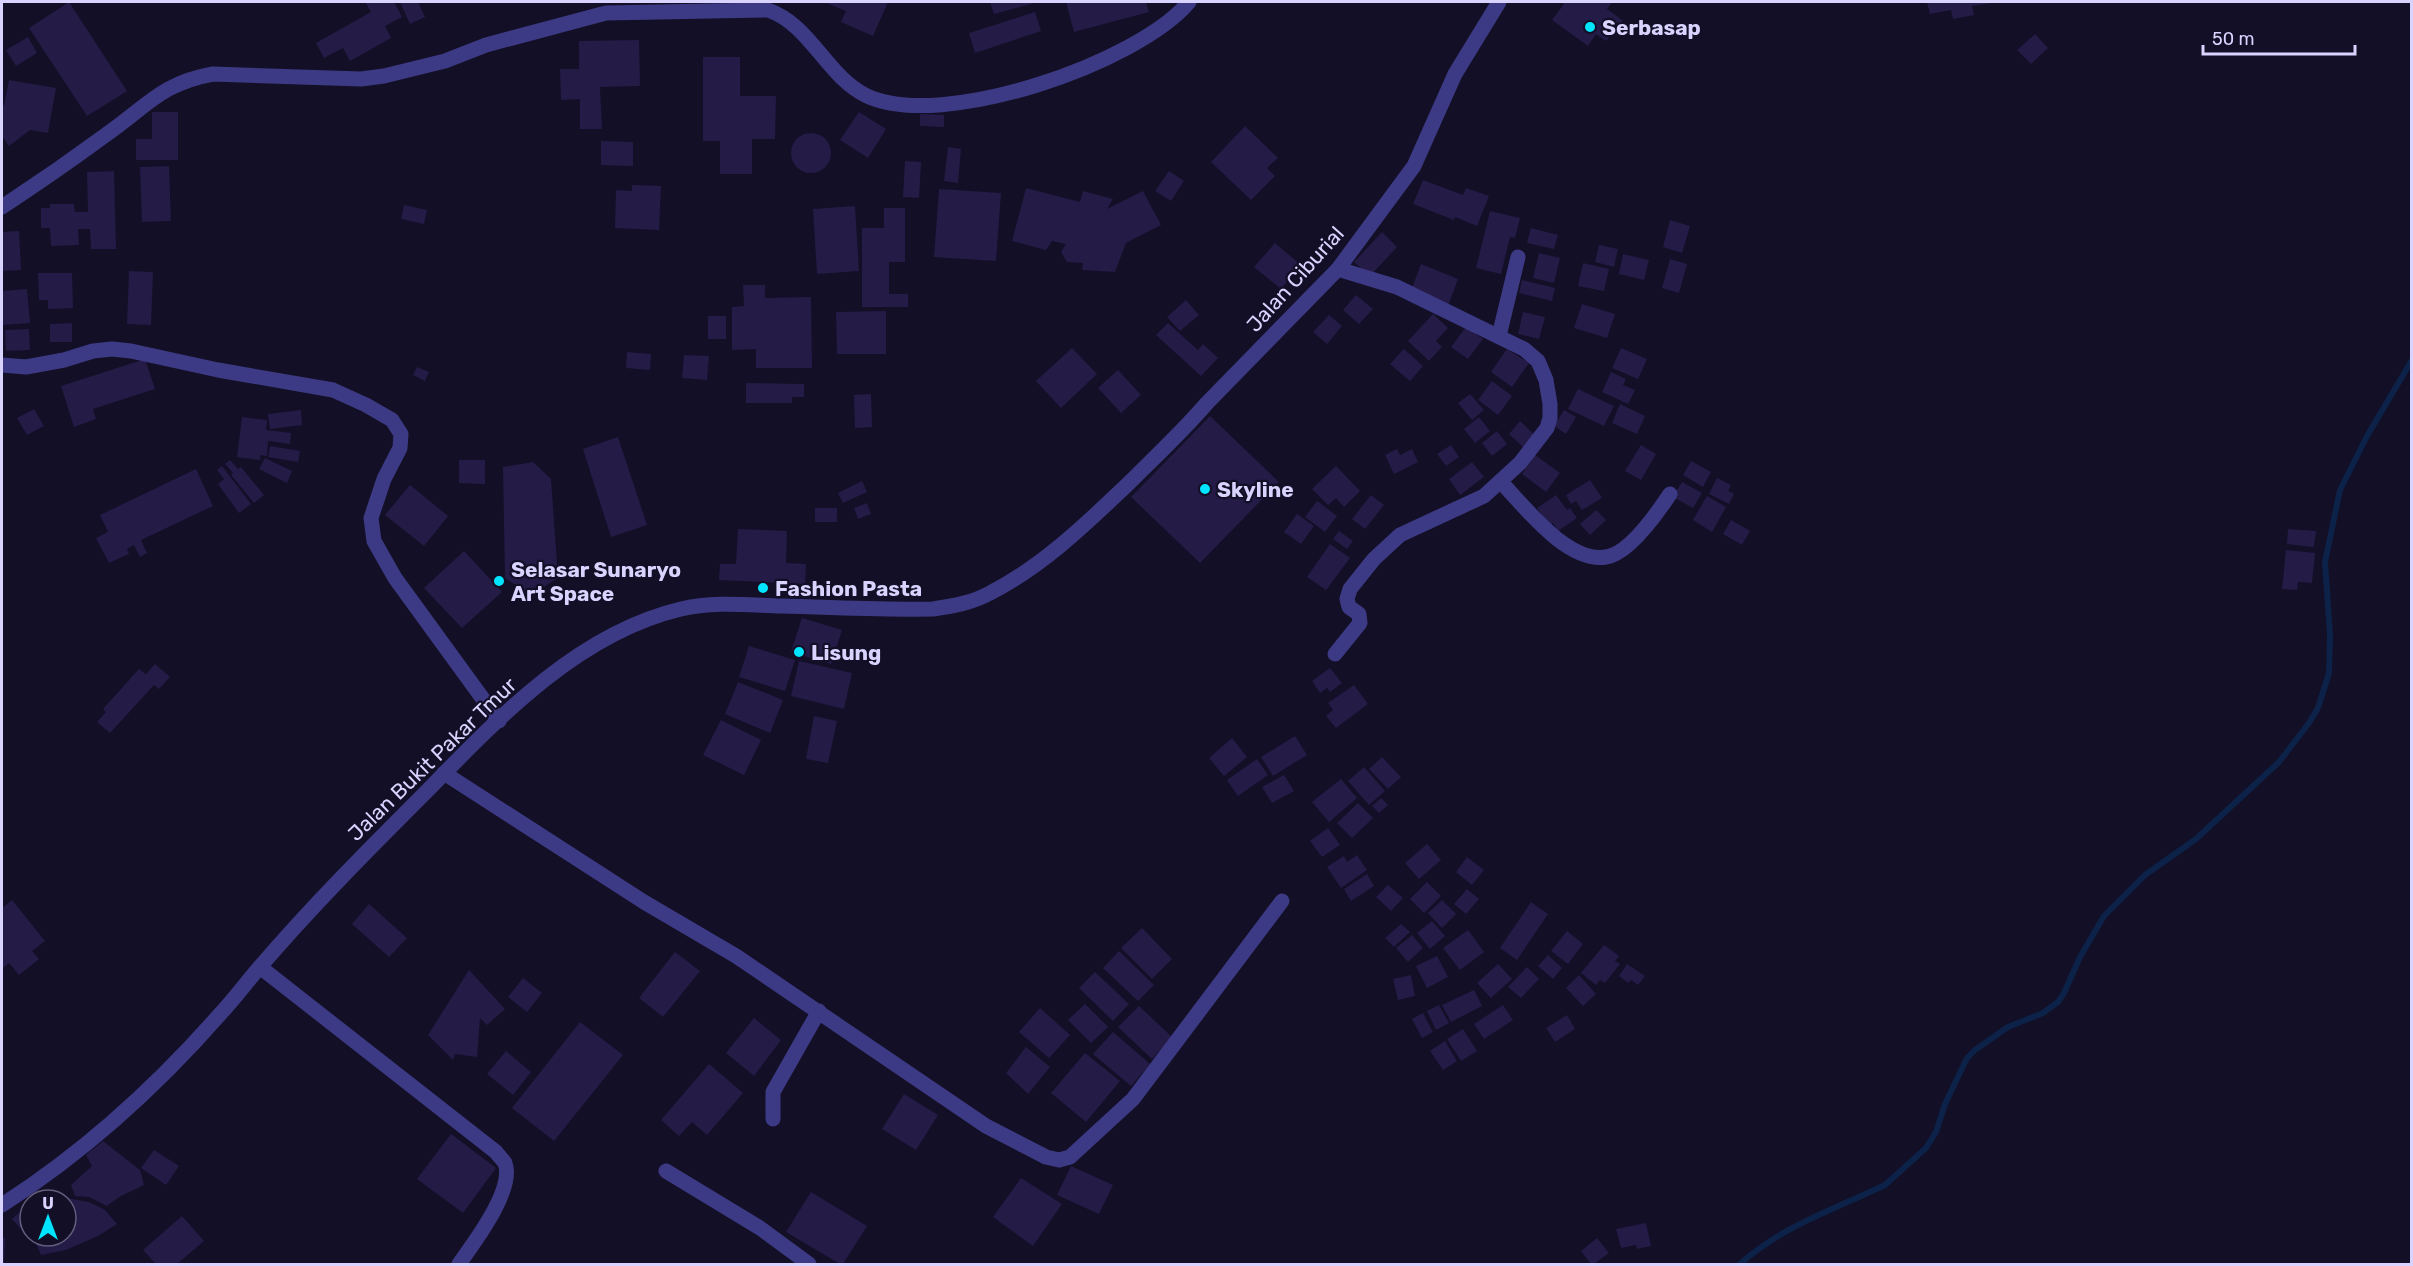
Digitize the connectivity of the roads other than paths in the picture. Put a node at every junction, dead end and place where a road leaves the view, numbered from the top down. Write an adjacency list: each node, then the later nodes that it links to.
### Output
1 (1189, 2): 3 (street)
2 (1499, 2): 5 (street, Jalan Ciburial)
3 (2, 207)
4 (1518, 256): 6 (street)
5 (1338, 269): 6 (street); 9 (street, Jalan Ciburial)
6 (1499, 336): 8 (street)
7 (2, 364): 12 (street)
8 (1501, 482): 10 (street); 11 (street)
9 (1118, 493): 12 (street, Jalan Bukit Pakar Tmur)
10 (1670, 494)
11 (1335, 654)
12 (499, 721): 13 (street, Jalan Bukit Pakar Tmur)
13 (444, 773): 15 (street, Jalan Bukit Pakar Tmur); 16 (street)
14 (1282, 901): 16 (street)
15 (260, 967): 19 (street, Jalan Bukit Pakar Tmur); 20 (street)
16 (819, 1011): 17 (street)
17 (773, 1119)
18 (666, 1171): 21 (street)
19 (2, 1205)
20 (459, 1264)
21 (809, 1264)

